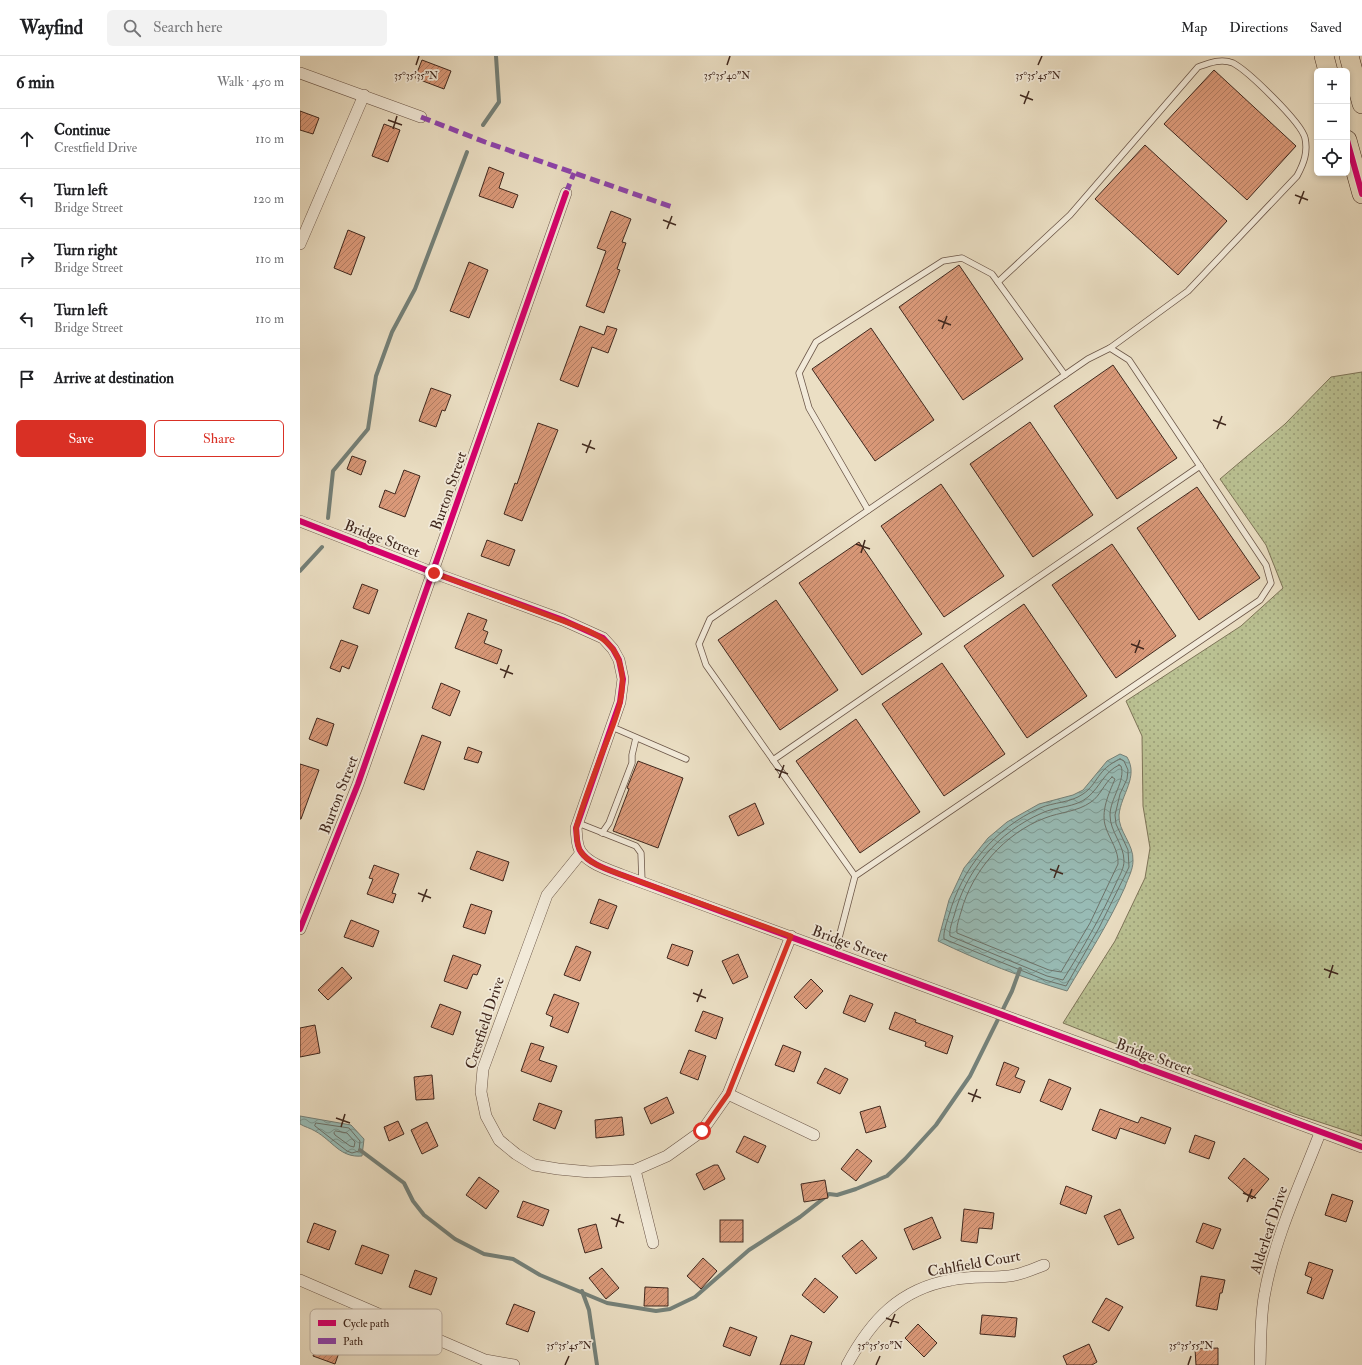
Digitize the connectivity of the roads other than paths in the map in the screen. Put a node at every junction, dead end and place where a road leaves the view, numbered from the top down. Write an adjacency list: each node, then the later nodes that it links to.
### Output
1 (1324, 56): 3 (highway)
2 (1349, 56): 6 (highway)
3 (1327, 68)
4 (300, 72): 5 (street)
5 (364, 95): 7 (street); 11 (street)
6 (1362, 104)
7 (421, 117)
8 (1350, 151): 10 (highway)
9 (566, 193): 18 (street, Burton Street)
10 (1362, 194)
11 (300, 244)
12 (998, 282): 13 (lane); 14 (lane); 16 (lane)
13 (1110, 348): 14 (lane); 15 (lane)
14 (1065, 375): 16 (lane)
15 (1200, 466): 22 (lane); 26 (lane)
16 (868, 510): 22 (lane)
17 (300, 521): 18 (street, Bridge Street)
18 (434, 573): 19 (street, Bridge Street); 28 (street, Burton Street)
19 (612, 727): 20 (lane); 23 (street, Bridge Street)
20 (636, 738): 21 (lane); 24 (lane)
21 (686, 759)
22 (773, 760): 26 (lane)
23 (578, 823): 24 (lane); 25 (street, Bridge Street)
24 (602, 833): 27 (lane)
25 (581, 853): 27 (street, Bridge Street); 35 (street, Crestfield Drive)
26 (855, 876): 30 (lane)
27 (642, 882): 29 (street, Bridge Street)
28 (300, 929)
29 (791, 936): 30 (street, Bridge Street); 31 (street, Crestfield Drive)
30 (835, 953): 32 (street, Bridge Street)
31 (728, 1094): 33 (street); 35 (street, Crestfield Drive)
32 (1320, 1133): 34 (street, Bridge Street); 44 (street, Alderleaf Drive)
33 (814, 1135)
34 (1362, 1147)
35 (635, 1170): 36 (street)
36 (653, 1243)
37 (1044, 1265): 43 (street, Cahlfield Court)
38 (300, 1280): 39 (street)
39 (364, 1309)
40 (442, 1344): 41 (street)
41 (484, 1363): 42 (street)
42 (514, 1365)
43 (847, 1365)
44 (1260, 1365)

